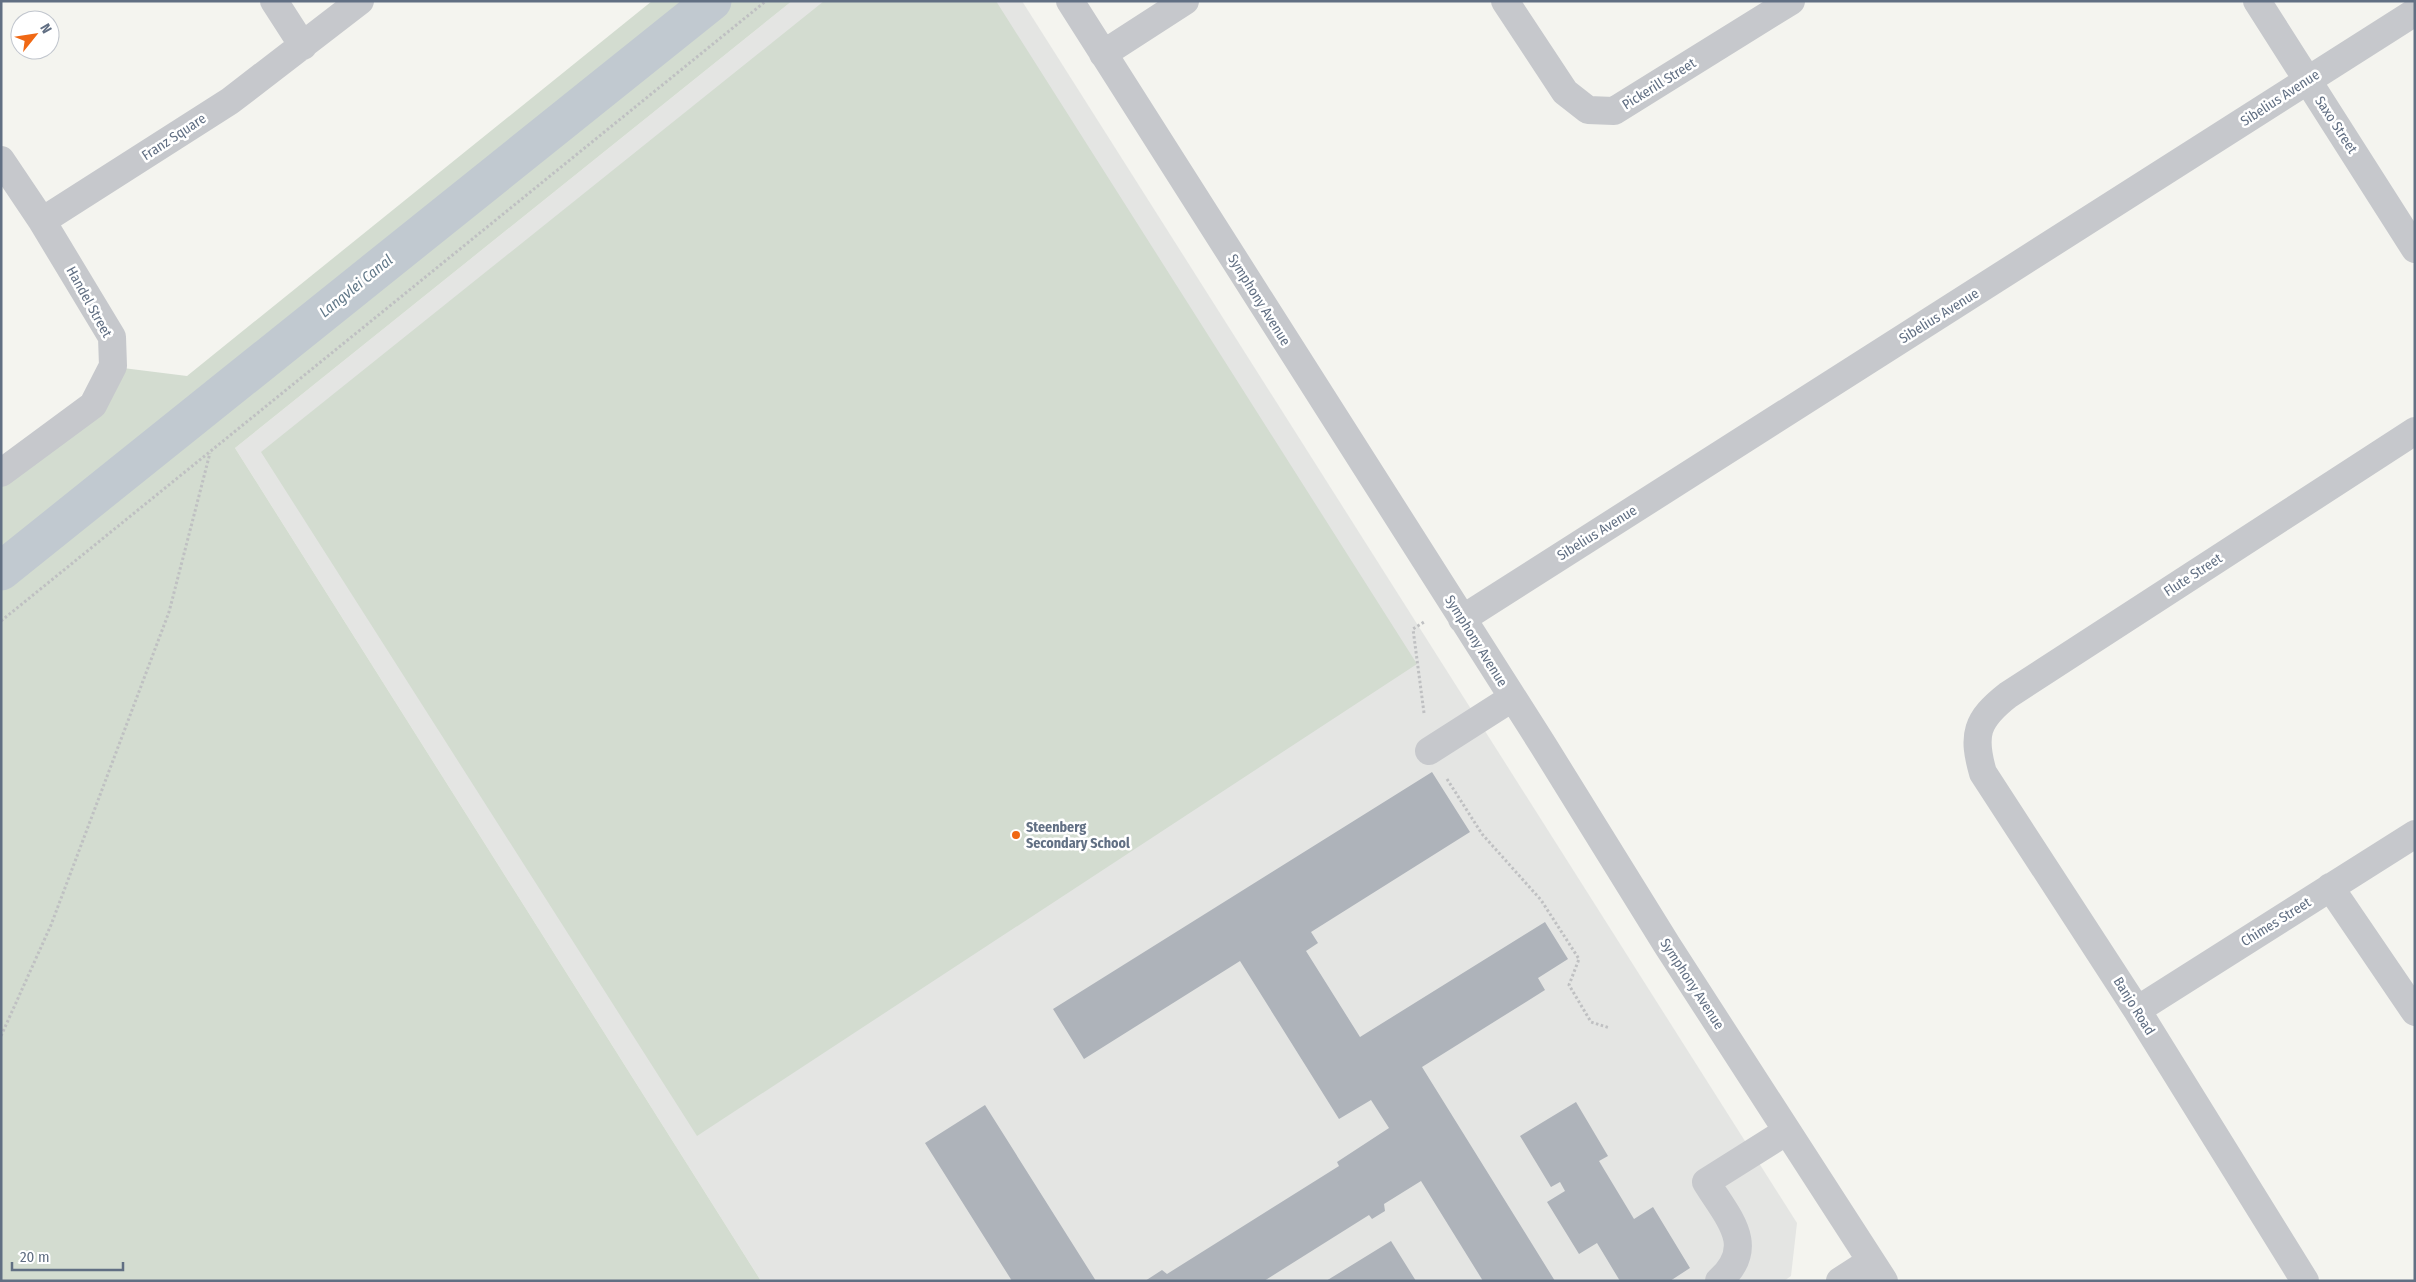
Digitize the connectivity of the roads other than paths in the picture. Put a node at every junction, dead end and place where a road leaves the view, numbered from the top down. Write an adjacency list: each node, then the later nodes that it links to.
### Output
1 (274, 1): 9 (street)
2 (360, 1): 9 (street, Franz Square)
3 (1070, 1): 10 (street, Symphony Avenue)
4 (1185, 1): 10 (street)
5 (1505, 1): 6 (street, Pickerill Street)
6 (1791, 1)
7 (2257, 1): 11 (street, Saxo Street)
8 (2415, 12): 11 (street, Sibelius Avenue)
9 (303, 46): 13 (street, Franz Square)
10 (1103, 54): 17 (street, Symphony Avenue)
11 (2307, 80): 14 (street, Saxo Street); 17 (street, Sibelius Avenue)
12 (1, 160): 13 (street, Handel Street)
13 (42, 221): 16 (street, Handel Street)
14 (2415, 249)
15 (2415, 431): 19 (street, Flute Street)
16 (1, 473)
17 (1462, 619): 18 (street, Symphony Avenue)
18 (1512, 698): 20 (street); 25 (street, Symphony Avenue)
19 (1979, 728): 23 (street, Banjo Road)
20 (1430, 751)
21 (2415, 834): 22 (street, Chimes Street)
22 (2330, 887): 23 (street, Chimes Street); 24 (street)
23 (2137, 1010): 29 (street, Banjo Road)
24 (2415, 1012)
25 (1787, 1132): 26 (street, Symphony Avenue); 27 (street)
26 (1878, 1271): 28 (street)
27 (1719, 1281)
28 (1840, 1281)
29 (2305, 1281)

